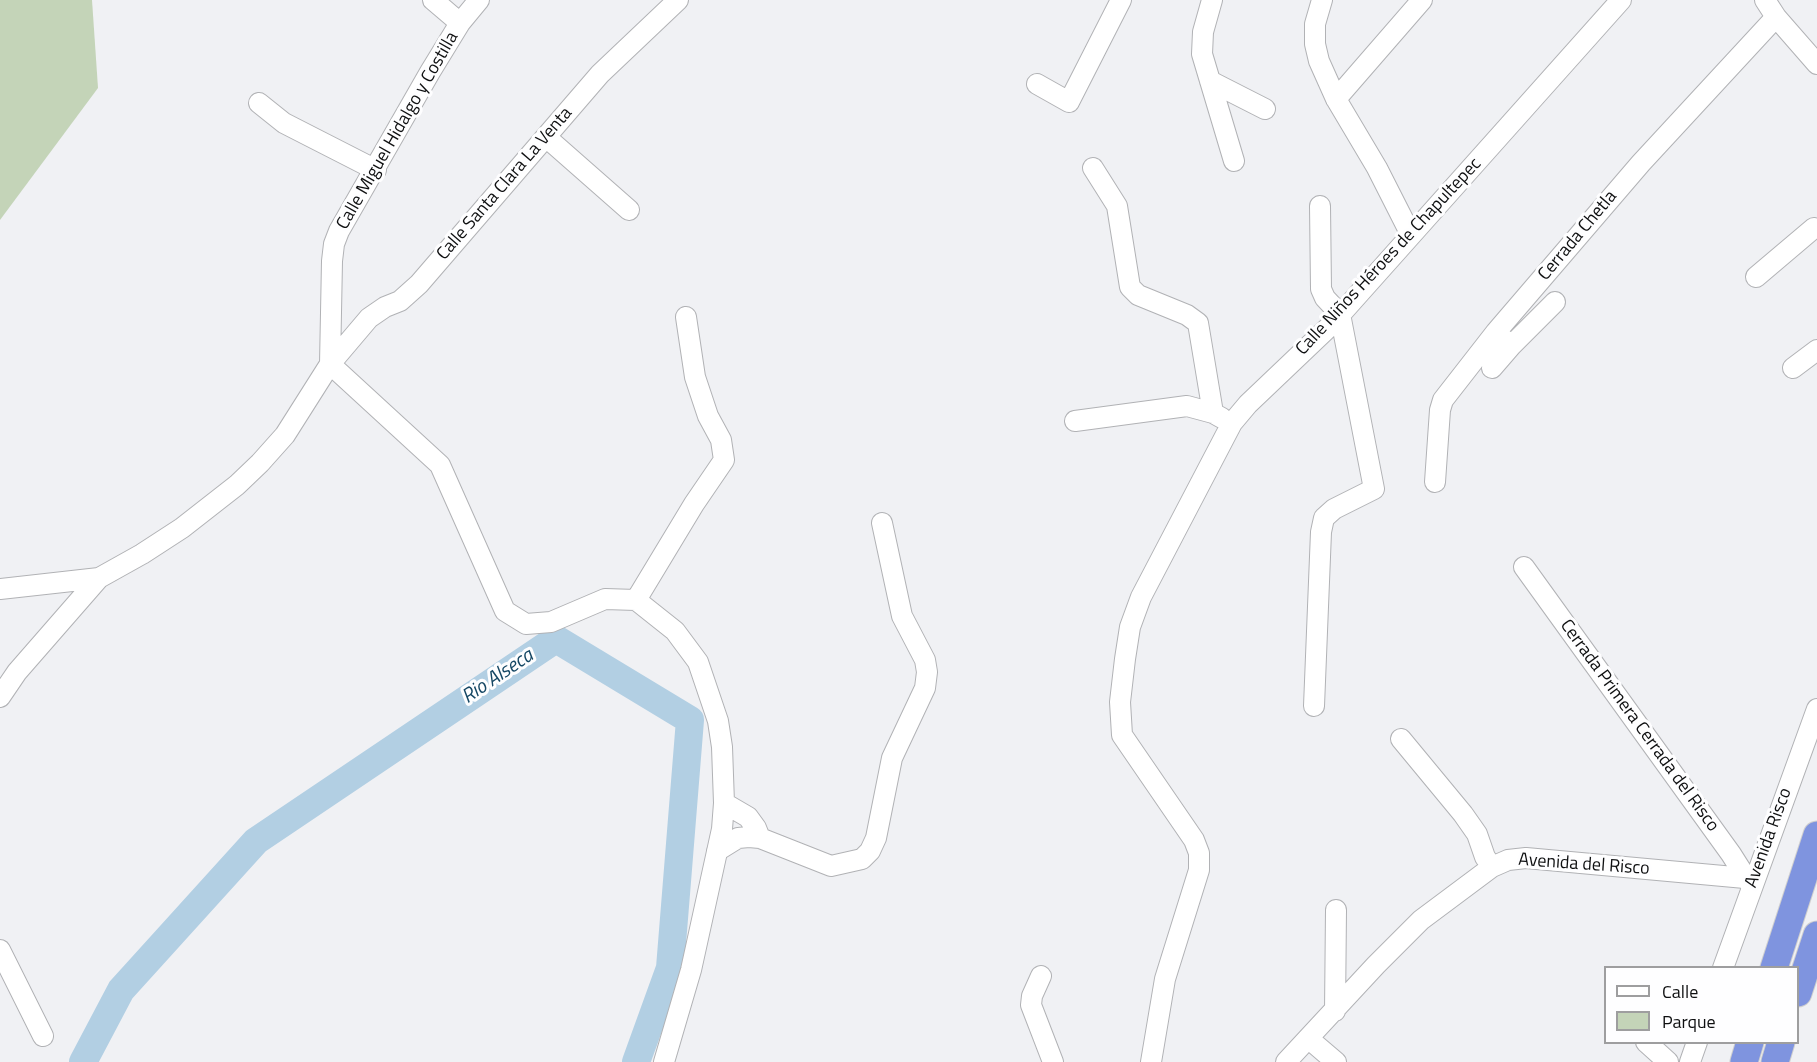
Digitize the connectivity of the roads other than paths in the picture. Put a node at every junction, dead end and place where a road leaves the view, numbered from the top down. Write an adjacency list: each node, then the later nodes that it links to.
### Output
1 (433, 0): 10 (street)
2 (479, 0): 10 (street, Calle Miguel Hidalgo y Costilla)
3 (678, 0): 17 (street, Calle Santa Clara La Venta)
4 (1121, 0): 13 (street)
5 (1212, 0): 12 (street)
6 (1322, 0): 14 (street)
7 (1422, 0): 14 (street)
8 (1621, 0): 24 (street, Calle Niños Héroes de Chapultepec)
9 (1770, 5): 11 (street); 29 (street, Cerrada Chetla)
10 (460, 23): 20 (street, Calle Miguel Hidalgo y Costilla)
11 (1817, 64)
12 (1210, 81): 16 (street); 18 (street)
13 (1036, 84)
14 (1336, 99): 24 (street)
15 (259, 103): 20 (street)
16 (1265, 110)
17 (546, 137): 22 (street); 32 (street, Calle Santa Clara La Venta)
18 (1234, 161)
19 (1093, 168): 35 (street)
20 (376, 170): 32 (street, Calle Miguel Hidalgo y Costilla)
21 (1320, 206): 27 (street)
22 (629, 210)
23 (1816, 230): 25 (street)
24 (1411, 235): 27 (street, Calle Niños Héroes de Chapultepec)
25 (1756, 277)
26 (1554, 302): 30 (street)
27 (1340, 314): 37 (street, Calle Niños Héroes de Chapultepec); 45 (street)
28 (686, 317): 43 (street)
29 (1496, 332): 30 (street); 38 (street, Cerrada Chetla)
30 (1511, 346): 33 (street)
31 (1817, 350): 34 (street)
32 (330, 364): 41 (street); 43 (street)
33 (1492, 368)
34 (1793, 369)
35 (1213, 413): 36 (street); 37 (street)
36 (1075, 421)
37 (1232, 423): 70 (street, Calle Niños Héroes de Chapultepec)
38 (1435, 482)
39 (882, 523): 50 (street)
40 (1524, 567): 53 (street, Cerrada Primera Cerrada del Risco)
41 (99, 578): 42 (street); 44 (street)
42 (0, 590)
43 (636, 600): 48 (street)
44 (0, 697)
45 (1314, 706)
46 (1817, 709): 53 (street, Avenida Risco)
47 (1401, 739): 52 (street)
48 (724, 803): 50 (street); 51 (street)
49 (1817, 835): 58 (highway)
50 (760, 838): 51 (street)
51 (717, 851): 68 (street)
52 (1491, 867): 53 (street, Avenida del Risco); 61 (street, Avenida del Risco)
53 (1749, 882): 57 (street, Avenida Risco)
54 (1336, 909): 61 (street)
55 (1817, 935): 60 (highway)
56 (0, 950): 62 (street)
57 (1724, 966)
58 (1775, 966)
59 (1041, 976): 69 (street)
60 (1799, 987)
61 (1335, 1011): 63 (street, Avenida del Risco)
62 (44, 1036)
63 (1309, 1039): 71 (street, Avenida del Risco); 72 (street)
64 (1648, 1044): 73 (street)
65 (1696, 1044): 74 (street)
66 (1749, 1044): 75 (highway)
67 (1780, 1044): 76 (highway)
68 (664, 1062)
69 (1053, 1062)
70 (1151, 1062)
71 (1286, 1062)
72 (1336, 1062)
73 (1668, 1062)
74 (1690, 1062)
75 (1744, 1062)
76 (1775, 1062)

